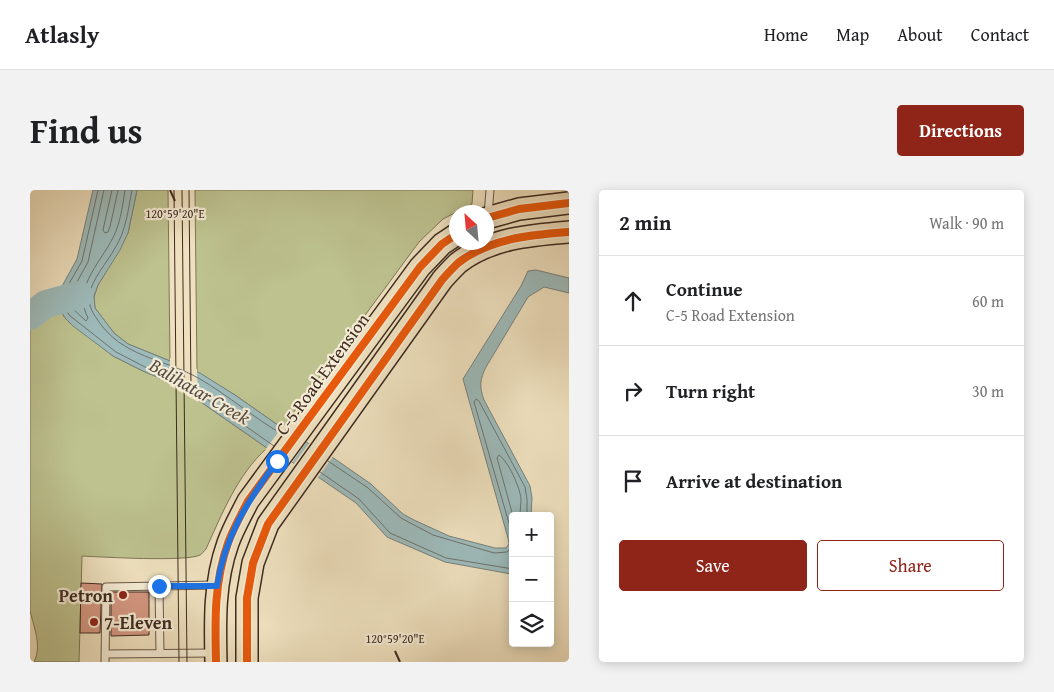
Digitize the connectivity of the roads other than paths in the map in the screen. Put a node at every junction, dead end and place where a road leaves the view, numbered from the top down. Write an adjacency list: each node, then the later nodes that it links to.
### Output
1 (490, 190): 3 (lane)
2 (569, 203): 4 (main road)
3 (488, 205)
4 (494, 216)
5 (569, 232): 12 (main road)
6 (449, 239): 8 (main road, C-5 Road Extension)
7 (159, 586): 8 (lane); 9 (lane); 11 (lane)
8 (217, 586): 10 (main road, C-5 Road Extension)
9 (160, 653): 10 (lane); 11 (lane)
10 (216, 657)
11 (105, 658)
12 (247, 662)

